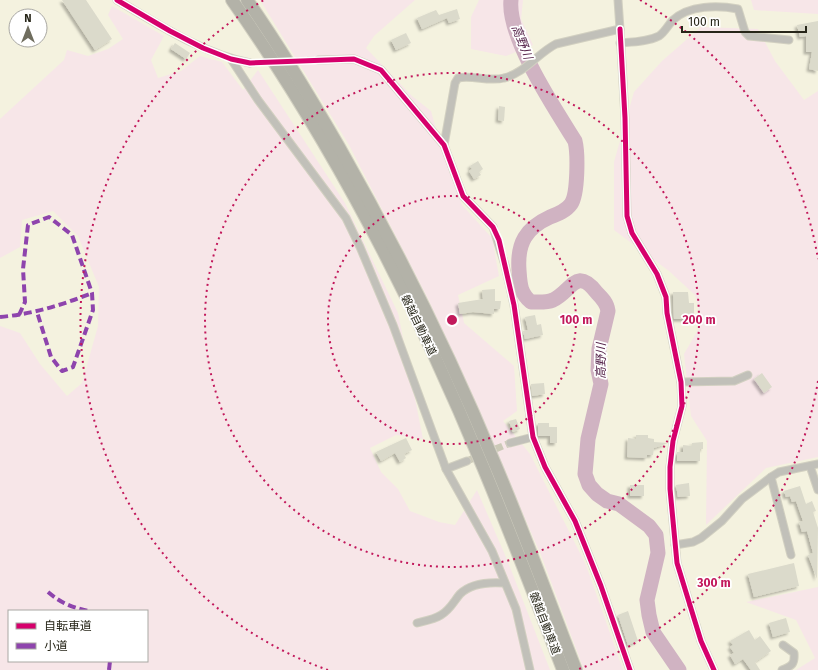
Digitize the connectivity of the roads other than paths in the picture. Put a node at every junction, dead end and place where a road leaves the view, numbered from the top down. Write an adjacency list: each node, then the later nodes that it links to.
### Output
1 (117, 0): 8 (street)
2 (232, 0): 27 (highway, 磐越自動車道)
3 (247, 0): 28 (highway, 磐越自動車道)
4 (618, 0): 5 (street)
5 (620, 29): 7 (street); 11 (street)
6 (789, 40): 7 (street)
7 (620, 43): 13 (street)
8 (231, 59): 10 (street); 18 (street)
9 (318, 60): 11 (street)
10 (250, 63)
11 (444, 145): 14 (street)
12 (748, 375): 13 (street)
13 (681, 382): 21 (street)
14 (533, 437): 15 (street); 29 (street)
15 (510, 443)
16 (467, 462): 18 (street)
17 (814, 465): 19 (street); 20 (street)
18 (446, 469): 23 (street)
19 (771, 477): 21 (street); 22 (street)
20 (818, 490)
21 (675, 544): 30 (street)
22 (791, 555)
23 (504, 582): 24 (street); 26 (street)
24 (417, 623)
25 (783, 645): 31 (street)
26 (530, 670)
27 (563, 670)
28 (576, 670)
29 (630, 670)
30 (714, 670)
31 (782, 670)

